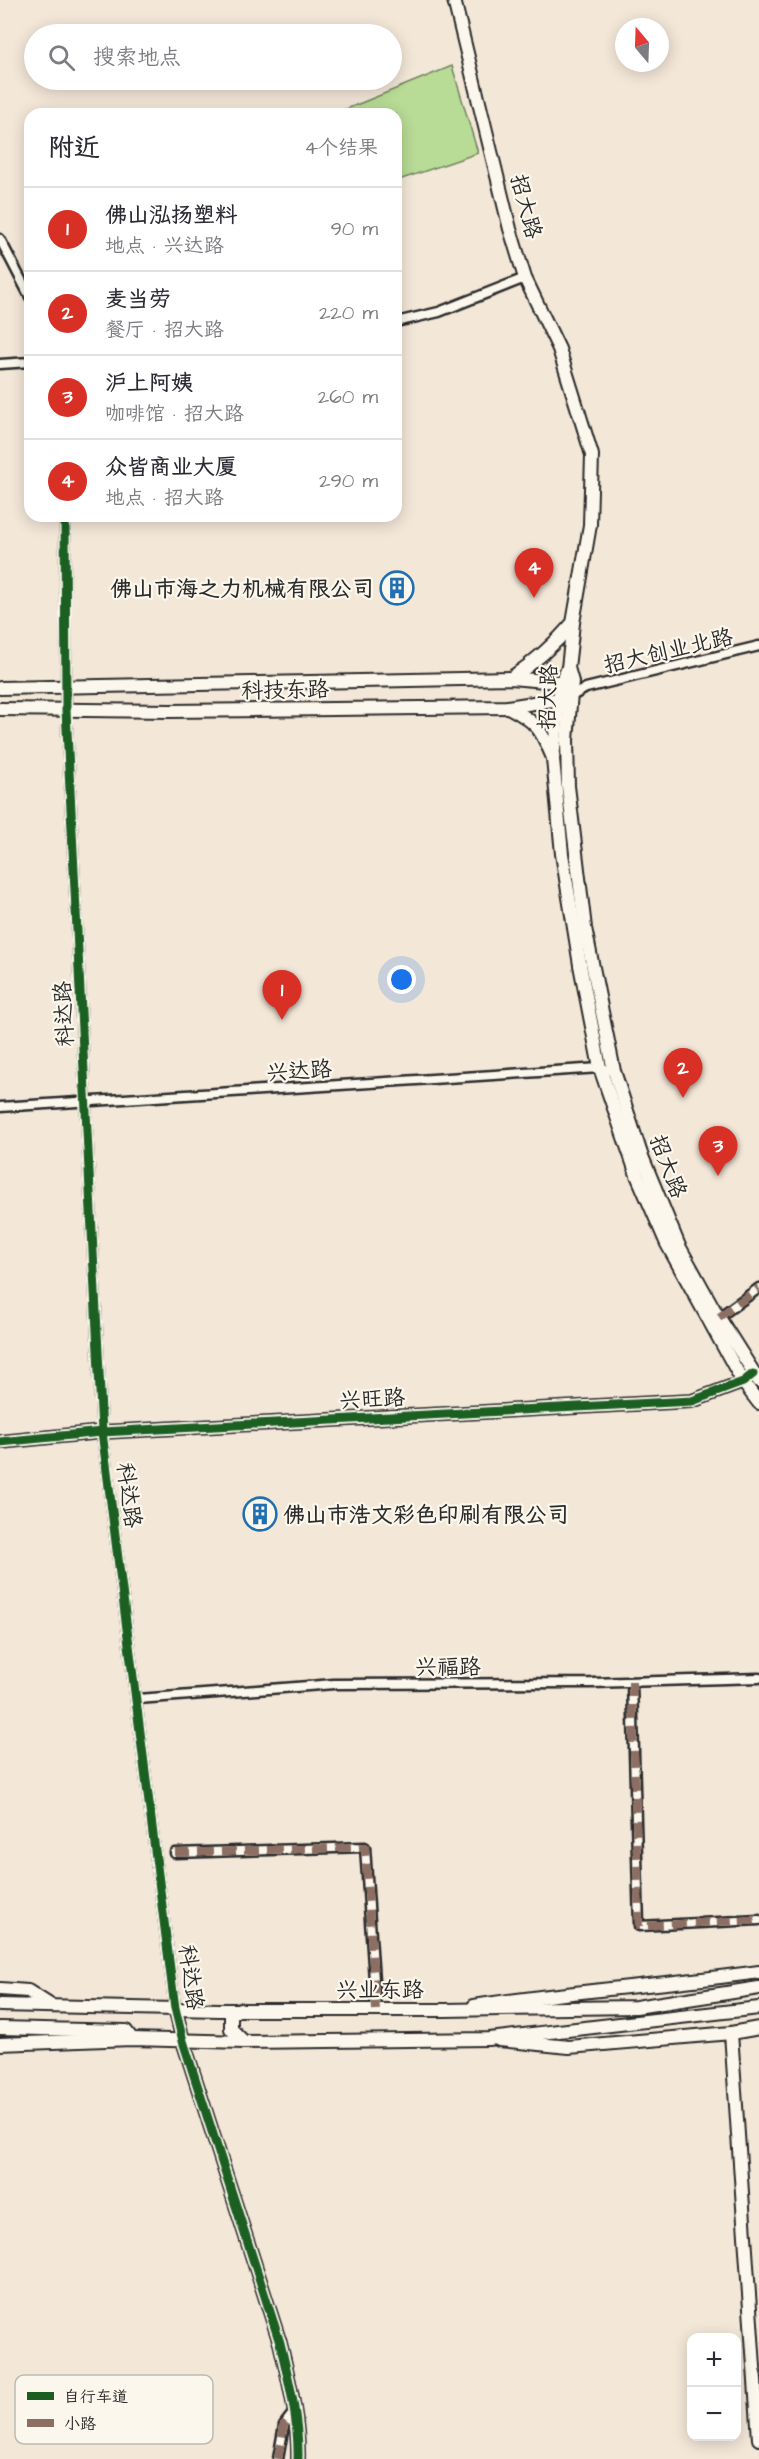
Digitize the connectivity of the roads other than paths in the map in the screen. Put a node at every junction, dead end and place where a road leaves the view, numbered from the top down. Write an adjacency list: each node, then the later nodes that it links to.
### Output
1 (454, 0): 3 (main road, 招大路)
2 (0, 239): 4 (street)
3 (525, 278): 5 (street); 9 (main road, 招大路)
4 (24, 285)
5 (402, 321)
6 (24, 362): 7 (street)
7 (0, 364)
8 (65, 522): 14 (street, 科达路)
9 (573, 623): 11 (main road); 12 (main road, 招大路)
10 (759, 646): 15 (street, 招大创业北路)
11 (511, 678): 12 (main road); 14 (main road)
12 (566, 683): 15 (street); 16 (main road, 招大路)
13 (0, 688): 14 (main road)
14 (67, 688): 19 (street, 科达路)
15 (586, 688): 16 (street, 招大创业北路)
16 (564, 698): 17 (main road, 科技东路); 20 (main road, 招大路); 22 (main road, 招大路)
17 (508, 707): 19 (main road, 科技东路); 20 (main road)
18 (0, 710): 19 (main road, 科技东路)
19 (66, 710): 23 (street, 科达路)
20 (553, 759): 21 (main road, 招大路)
21 (600, 1068): 22 (street, 兴达路); 23 (street, 兴达路); 28 (main road, 招大路)
22 (614, 1071): 26 (main road, 招大路)
23 (87, 1102): 24 (street, 兴达路); 30 (street, 科达路)
24 (0, 1107)
25 (759, 1288): 26 (street)
26 (718, 1317): 27 (main road, 招大路)
27 (756, 1377): 28 (main road, 兴旺路)
28 (743, 1382): 29 (main road, 招大路); 30 (main road, 兴旺路)
29 (759, 1403)
30 (102, 1432): 31 (main road, 兴旺路); 34 (street, 科达路)
31 (0, 1442)
32 (759, 1678): 33 (street, 兴福路)
33 (632, 1682): 34 (street, 兴福路); 36 (street)
34 (138, 1699): 42 (street, 科达路)
35 (175, 1853): 45 (street)
36 (759, 1920)
37 (759, 1972): 46 (main road)
38 (759, 1988): 46 (main road, 兴业东路)
39 (0, 1989): 41 (main road)
40 (0, 2005): 41 (main road, 兴业东路)
41 (51, 2005): 42 (main road, 兴业东路)
42 (175, 2008): 43 (main road, 兴业东路); 52 (main road, 科达路)
43 (240, 2009): 45 (main road, 兴业东路); 53 (main road)
44 (754, 2009): 51 (main road)
45 (376, 2010): 46 (main road, 兴业东路)
46 (445, 2010)
47 (0, 2028): 50 (main road)
48 (759, 2028): 49 (main road)
49 (731, 2033): 51 (main road); 56 (main road)
50 (132, 2039): 52 (main road); 54 (main road)
51 (489, 2039): 53 (main road)
52 (183, 2041): 53 (main road); 55 (main road, 科达路)
53 (244, 2042)
54 (0, 2044)
55 (294, 2412): 57 (street); 58 (main road, 科达路)
56 (759, 2439)
57 (278, 2459)
58 (298, 2459)

